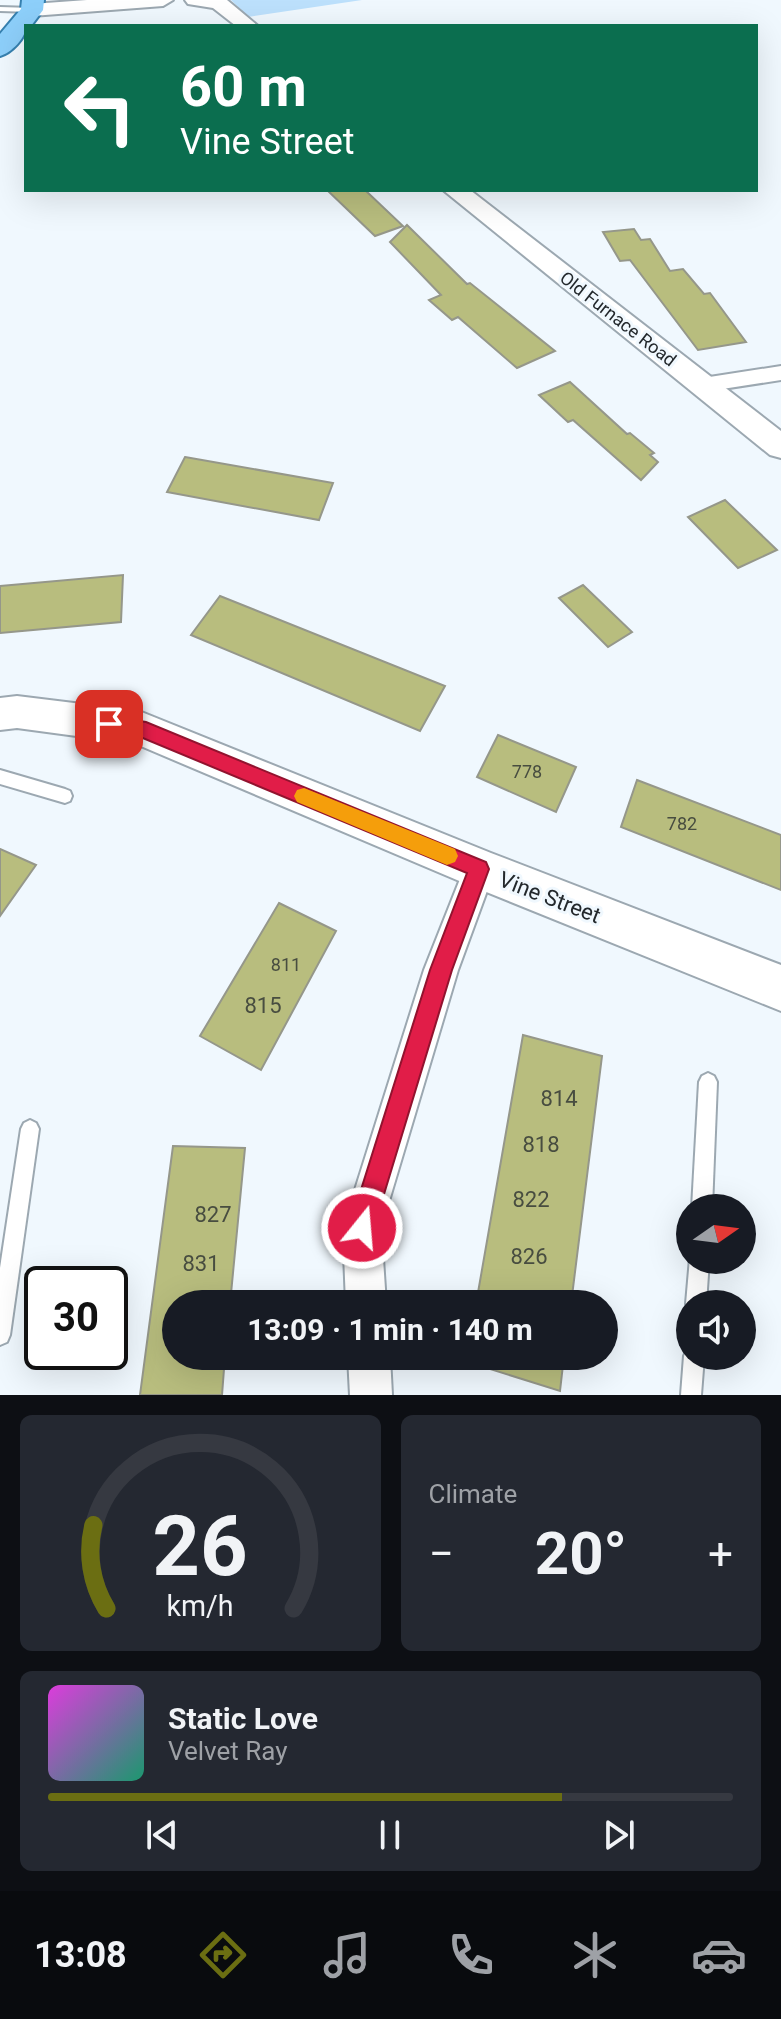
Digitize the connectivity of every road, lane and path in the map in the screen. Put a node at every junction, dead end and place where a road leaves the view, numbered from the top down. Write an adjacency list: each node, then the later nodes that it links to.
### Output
1 (163, 0): 4 (street)
2 (195, 0): 3 (street)
3 (218, 2): 6 (street)
4 (32, 5): 5 (lane); 7 (main road)
5 (0, 9)
6 (246, 24)
7 (0, 49)
8 (458, 192): 10 (street, Old Furnace Road)
9 (781, 373): 10 (street)
10 (703, 385): 11 (street, Old Furnace Road)
11 (781, 447)
12 (0, 714): 15 (street, Vine Street)
13 (0, 777): 14 (lane)
14 (65, 796)
15 (479, 869): 16 (street, Vine Street); 20 (street)
16 (781, 988)
17 (708, 1082): 19 (lane)
18 (30, 1129): 21 (lane)
19 (703, 1194)
20 (365, 1290)
21 (0, 1335)
22 (370, 1370): 24 (street)
23 (693, 1370): 25 (lane)
24 (371, 1395)
25 (691, 1395)

